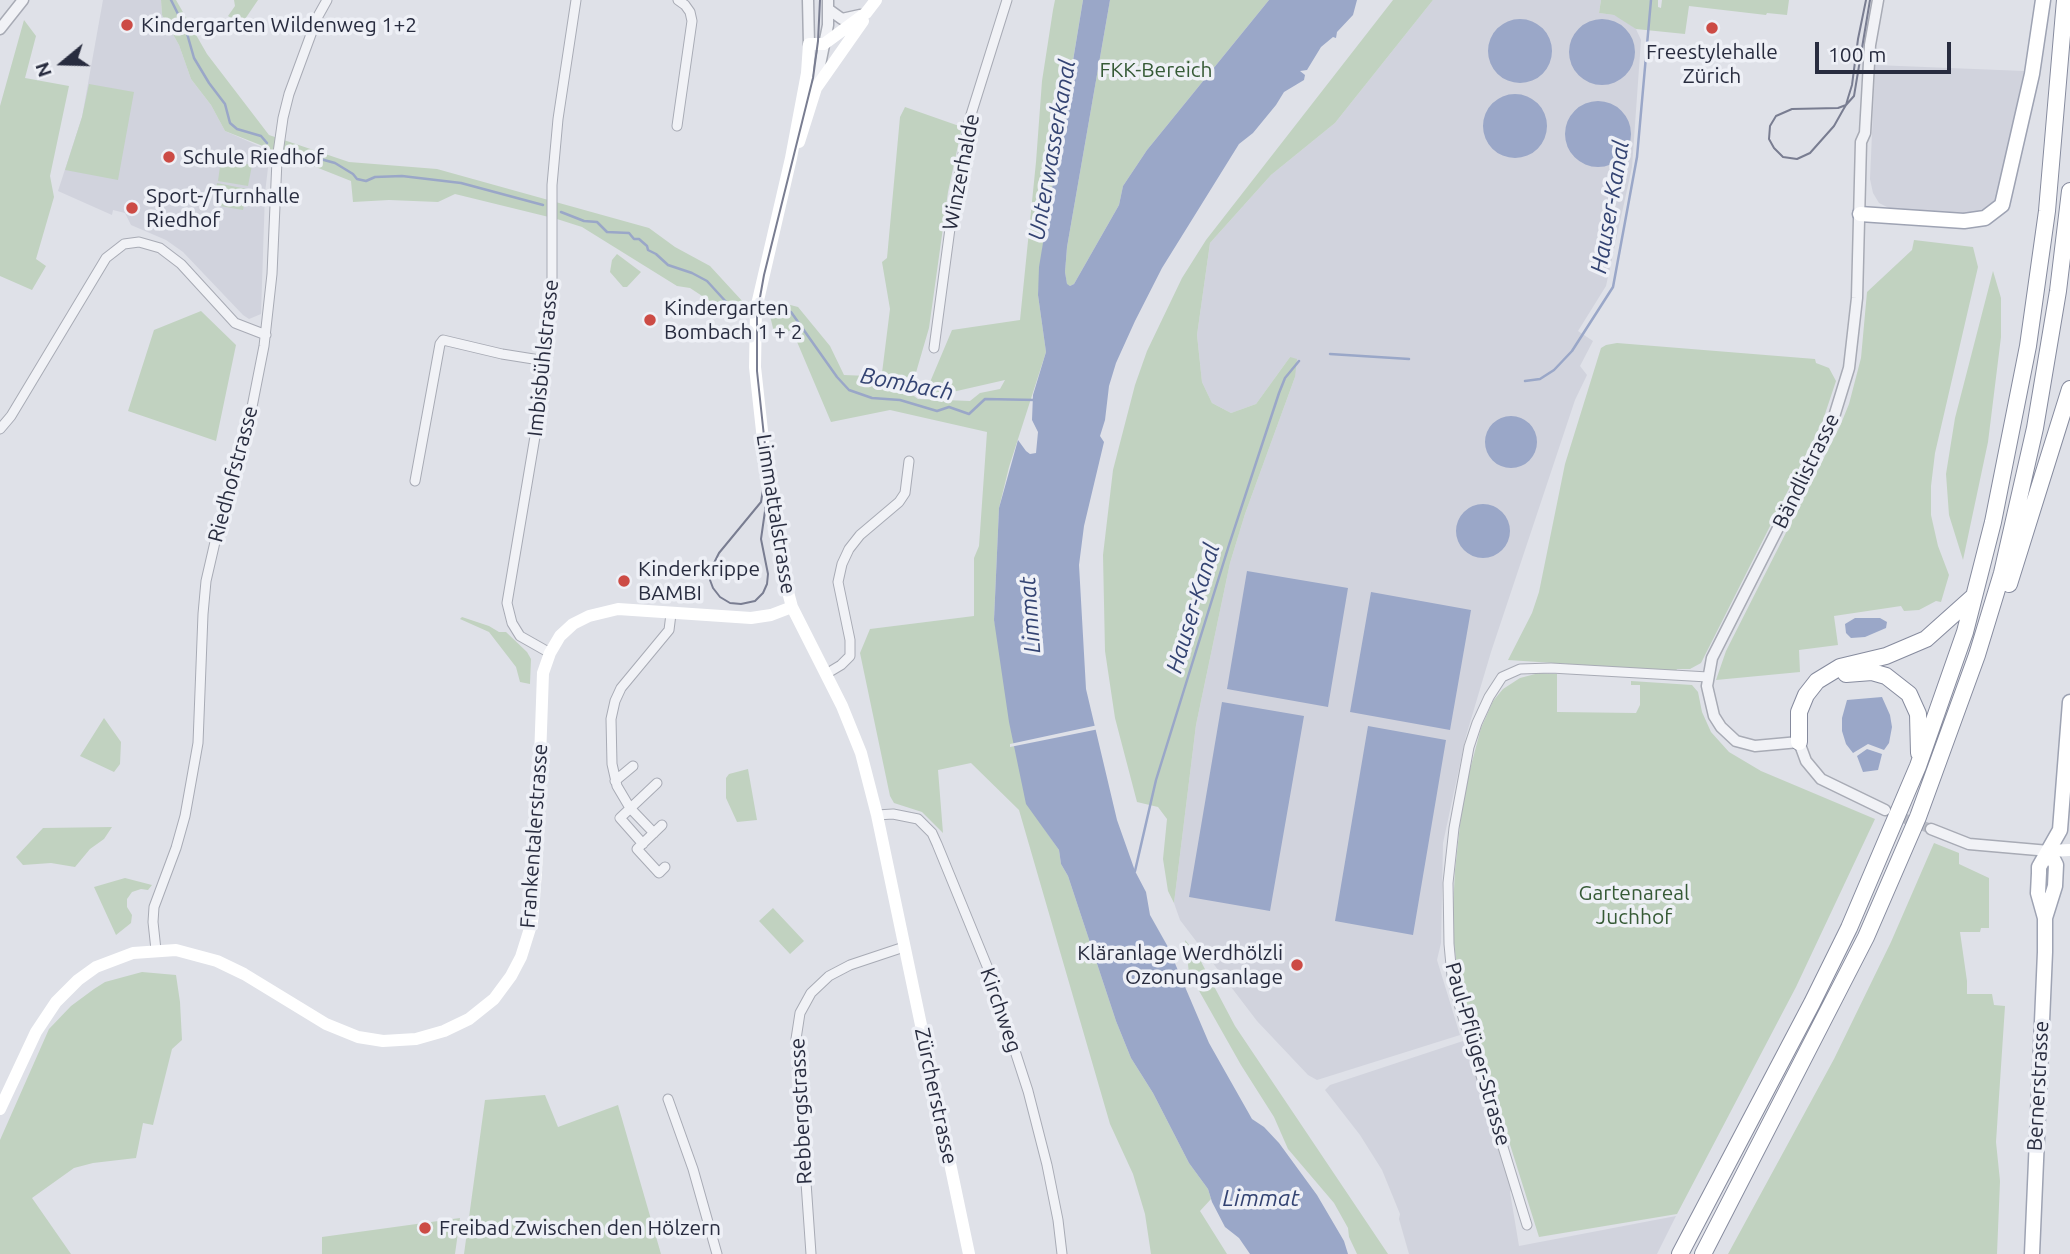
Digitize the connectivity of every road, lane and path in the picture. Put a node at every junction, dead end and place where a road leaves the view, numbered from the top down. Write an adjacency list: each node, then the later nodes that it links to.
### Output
1 (23, 0): 13 (street)
2 (327, 0): 22 (street, Riedhofstrasse)
3 (576, 0): 24 (street, Imbisbühlstrasse)
4 (678, 0): 18 (street)
5 (808, 0): 15 (street, Limmattalstrasse)
6 (876, 0): 12 (main road)
7 (1007, 0): 23 (street, Winzerhalde)
8 (1878, 0): 21 (street, Bändlistrasse)
9 (2043, 0): 21 (main road)
10 (2065, 0): 29 (highway)
11 (828, 4): 12 (street); 16 (street, Limmattalstrasse)
12 (866, 13): 14 (main road); 16 (main road)
13 (1, 26)
14 (848, 42): 16 (street); 17 (main road)
15 (809, 44): 16 (main road); 19 (main road, Limmattalstrasse)
16 (824, 44): 17 (street, Limmattalstrasse)
17 (816, 88): 19 (main road, Limmattalstrasse)
18 (677, 126)
19 (791, 158): 30 (main road, Limmattalstrasse)
20 (2070, 191): 32 (highway)
21 (1860, 214): 35 (street, Bändlistrasse)
22 (266, 335): 26 (street); 53 (street, Riedhofstrasse)
23 (934, 348)
24 (546, 361): 28 (street); 33 (street, Imbisbühlstrasse)
25 (2070, 389): 32 (highway)
26 (0, 429)
27 (909, 461): 34 (street)
28 (415, 481)
29 (1975, 595): 37 (highway); 39 (highway)
30 (792, 607): 31 (main road, Frankentalerstrasse); 34 (main road, Limmattalstrasse)
31 (671, 614): 33 (main road, Frankentalerstrasse); 40 (street)
32 (1992, 620): 62 (highway)
33 (550, 653): 53 (main road, Frankentalerstrasse)
34 (826, 674): 44 (main road, Limmattalstrasse)
35 (1708, 677): 37 (street, Bändlistrasse); 56 (street, Paul-Pflüger-Strasse)
36 (2070, 702): 50 (main road)
37 (1798, 742): 39 (highway); 43 (street)
38 (633, 766): 40 (street)
39 (1918, 766): 61 (highway)
40 (615, 781): 42 (street)
41 (657, 783): 42 (street)
42 (630, 808): 47 (street); 48 (street)
43 (1885, 810)
44 (877, 815): 52 (main road, Limmattalstrasse); 60 (street, Kirchweg)
45 (662, 825): 47 (street)
46 (1931, 829): 50 (street)
47 (654, 833): 48 (street)
48 (643, 844): 51 (street)
49 (2070, 850): 50 (main road)
50 (2049, 851): 63 (main road, Bernerstrasse)
51 (665, 867)
52 (903, 943): 58 (street, Rebbergstrasse); 59 (main road, Zürcherstrasse)
53 (156, 950): 55 (main road, Frankentalerstrasse)
54 (668, 1098): 57 (street)
55 (0, 1109)
56 (1527, 1225)
57 (717, 1254)
58 (811, 1254)
59 (969, 1254)
60 (1062, 1254)
61 (1680, 1254)
62 (1703, 1254)
63 (2032, 1254)

